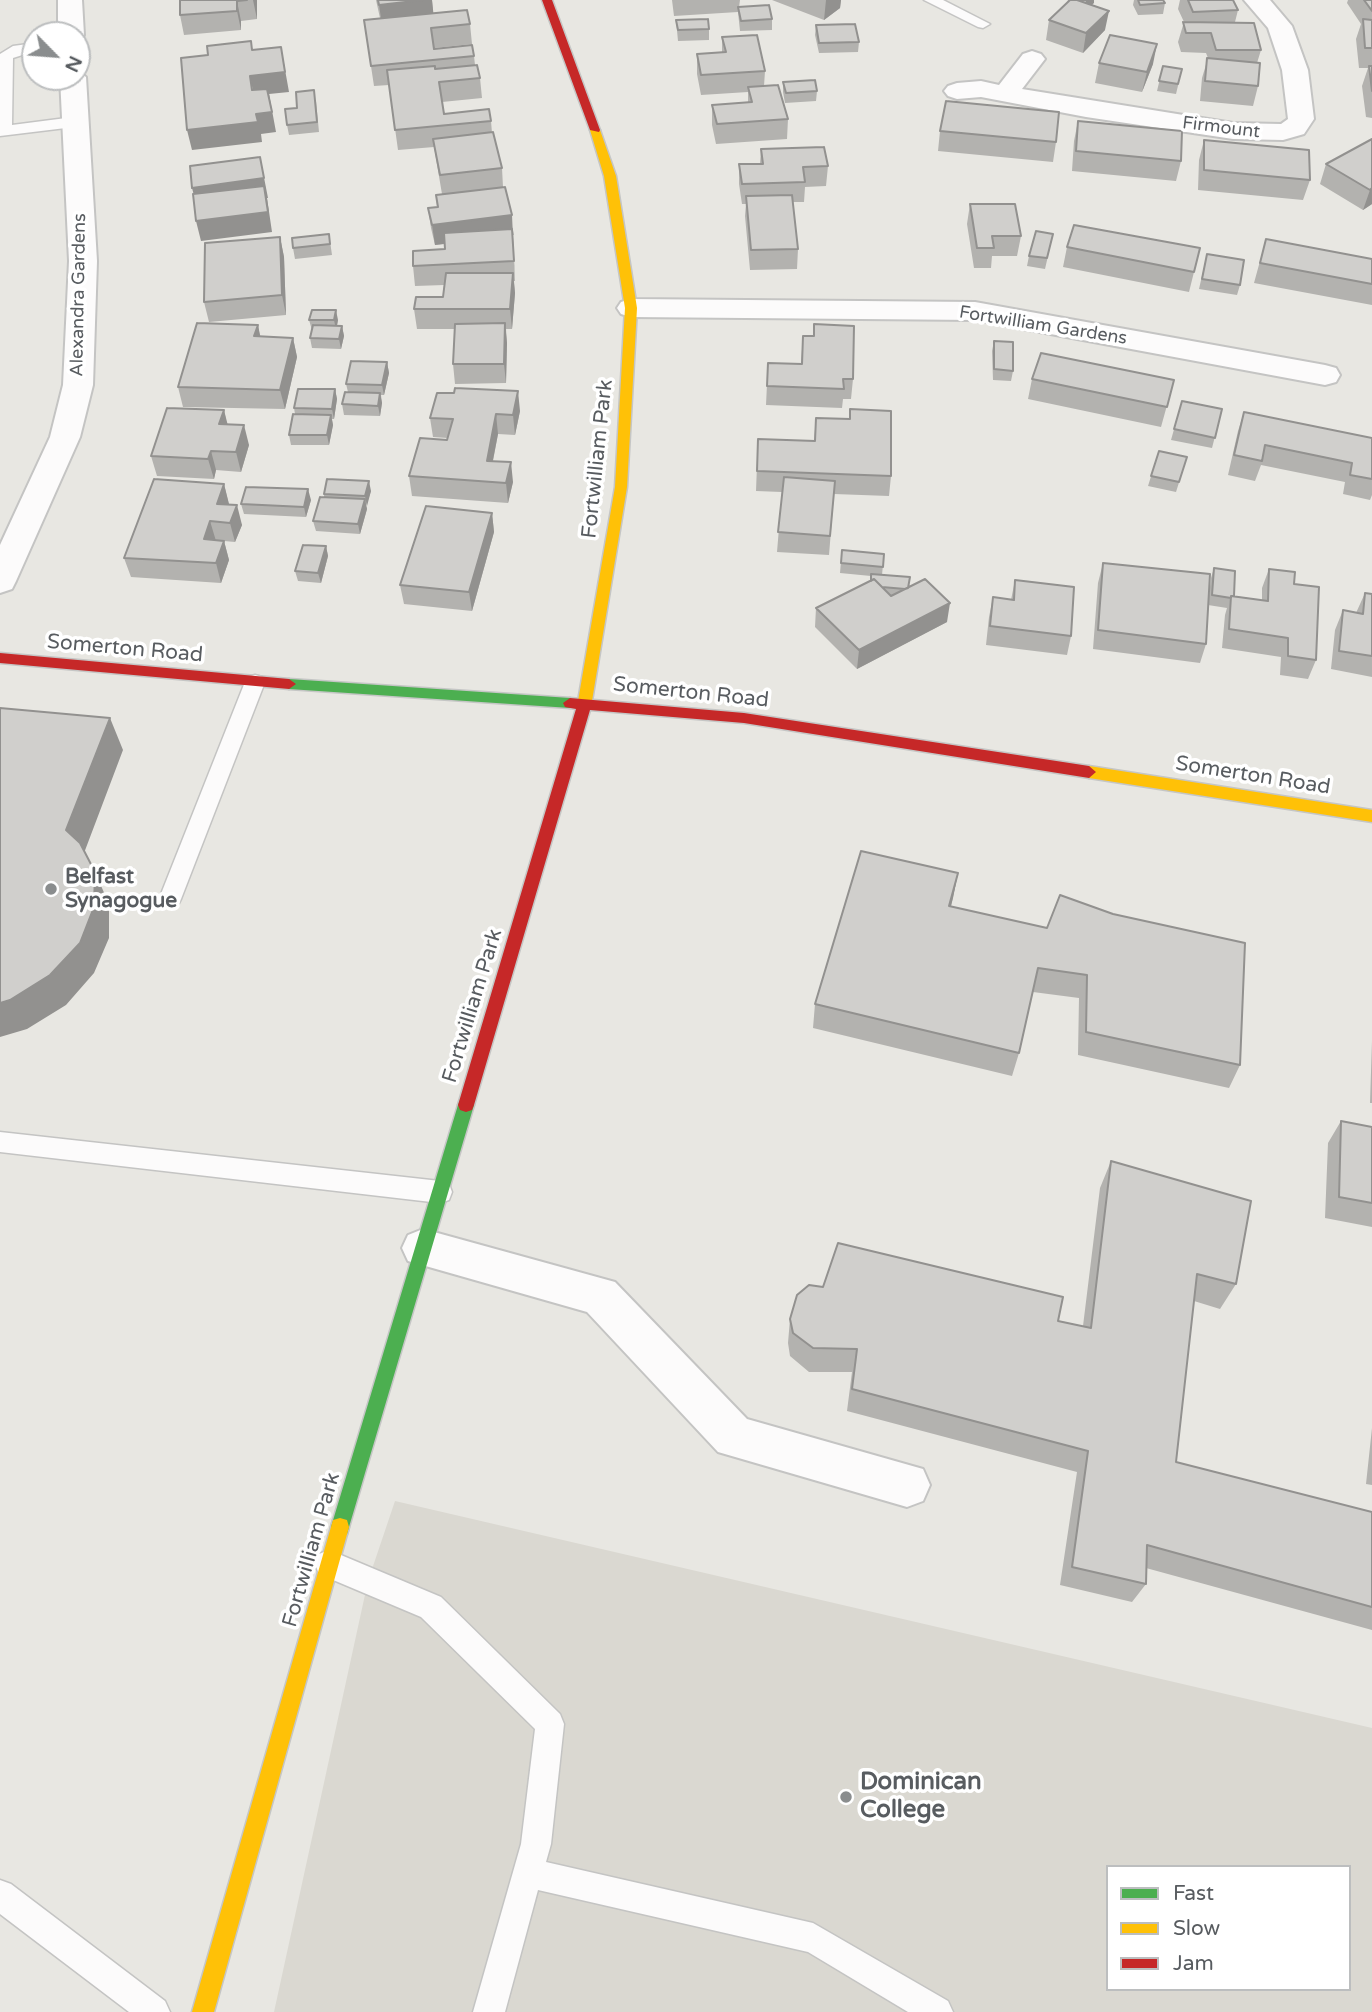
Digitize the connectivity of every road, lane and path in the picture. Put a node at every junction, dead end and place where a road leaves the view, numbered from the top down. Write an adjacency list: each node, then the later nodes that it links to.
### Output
1 (70, 0): 5 (street)
2 (547, 0): 14 (street, Fortwilliam Park)
3 (931, 0): 6 (lane)
4 (1256, 0): 11 (street, Firmount)
5 (71, 21)
6 (983, 24)
7 (21, 48): 13 (lane)
8 (1032, 59): 11 (street)
9 (73, 91): 12 (street, Alexandra Gardens)
10 (957, 91): 11 (street, Firmount)
11 (1005, 94)
12 (74, 122): 13 (lane); 16 (street, Alexandra Gardens)
13 (2, 131)
14 (631, 308): 15 (street, Fortwilliam Gardens); 19 (street, Fortwilliam Park)
15 (1325, 375)
16 (0, 582)
17 (0, 658): 18 (street, Somerton Road)
18 (255, 682): 19 (street, Somerton Road); 21 (lane)
19 (585, 704): 20 (street, Somerton Road); 23 (street, Fortwilliam Park)
20 (1372, 816)
21 (170, 899)
22 (0, 1142): 23 (lane)
23 (440, 1192): 24 (street, Fortwilliam Park)
24 (423, 1248): 25 (street); 26 (street, Fortwilliam Park)
25 (907, 1485)
26 (329, 1564): 27 (lane); 30 (street, Fortwilliam Park)
27 (528, 1873): 31 (lane); 32 (lane)
28 (0, 1895): 29 (lane)
29 (154, 2012)
30 (203, 2012)
31 (489, 2012)
32 (937, 2012)

